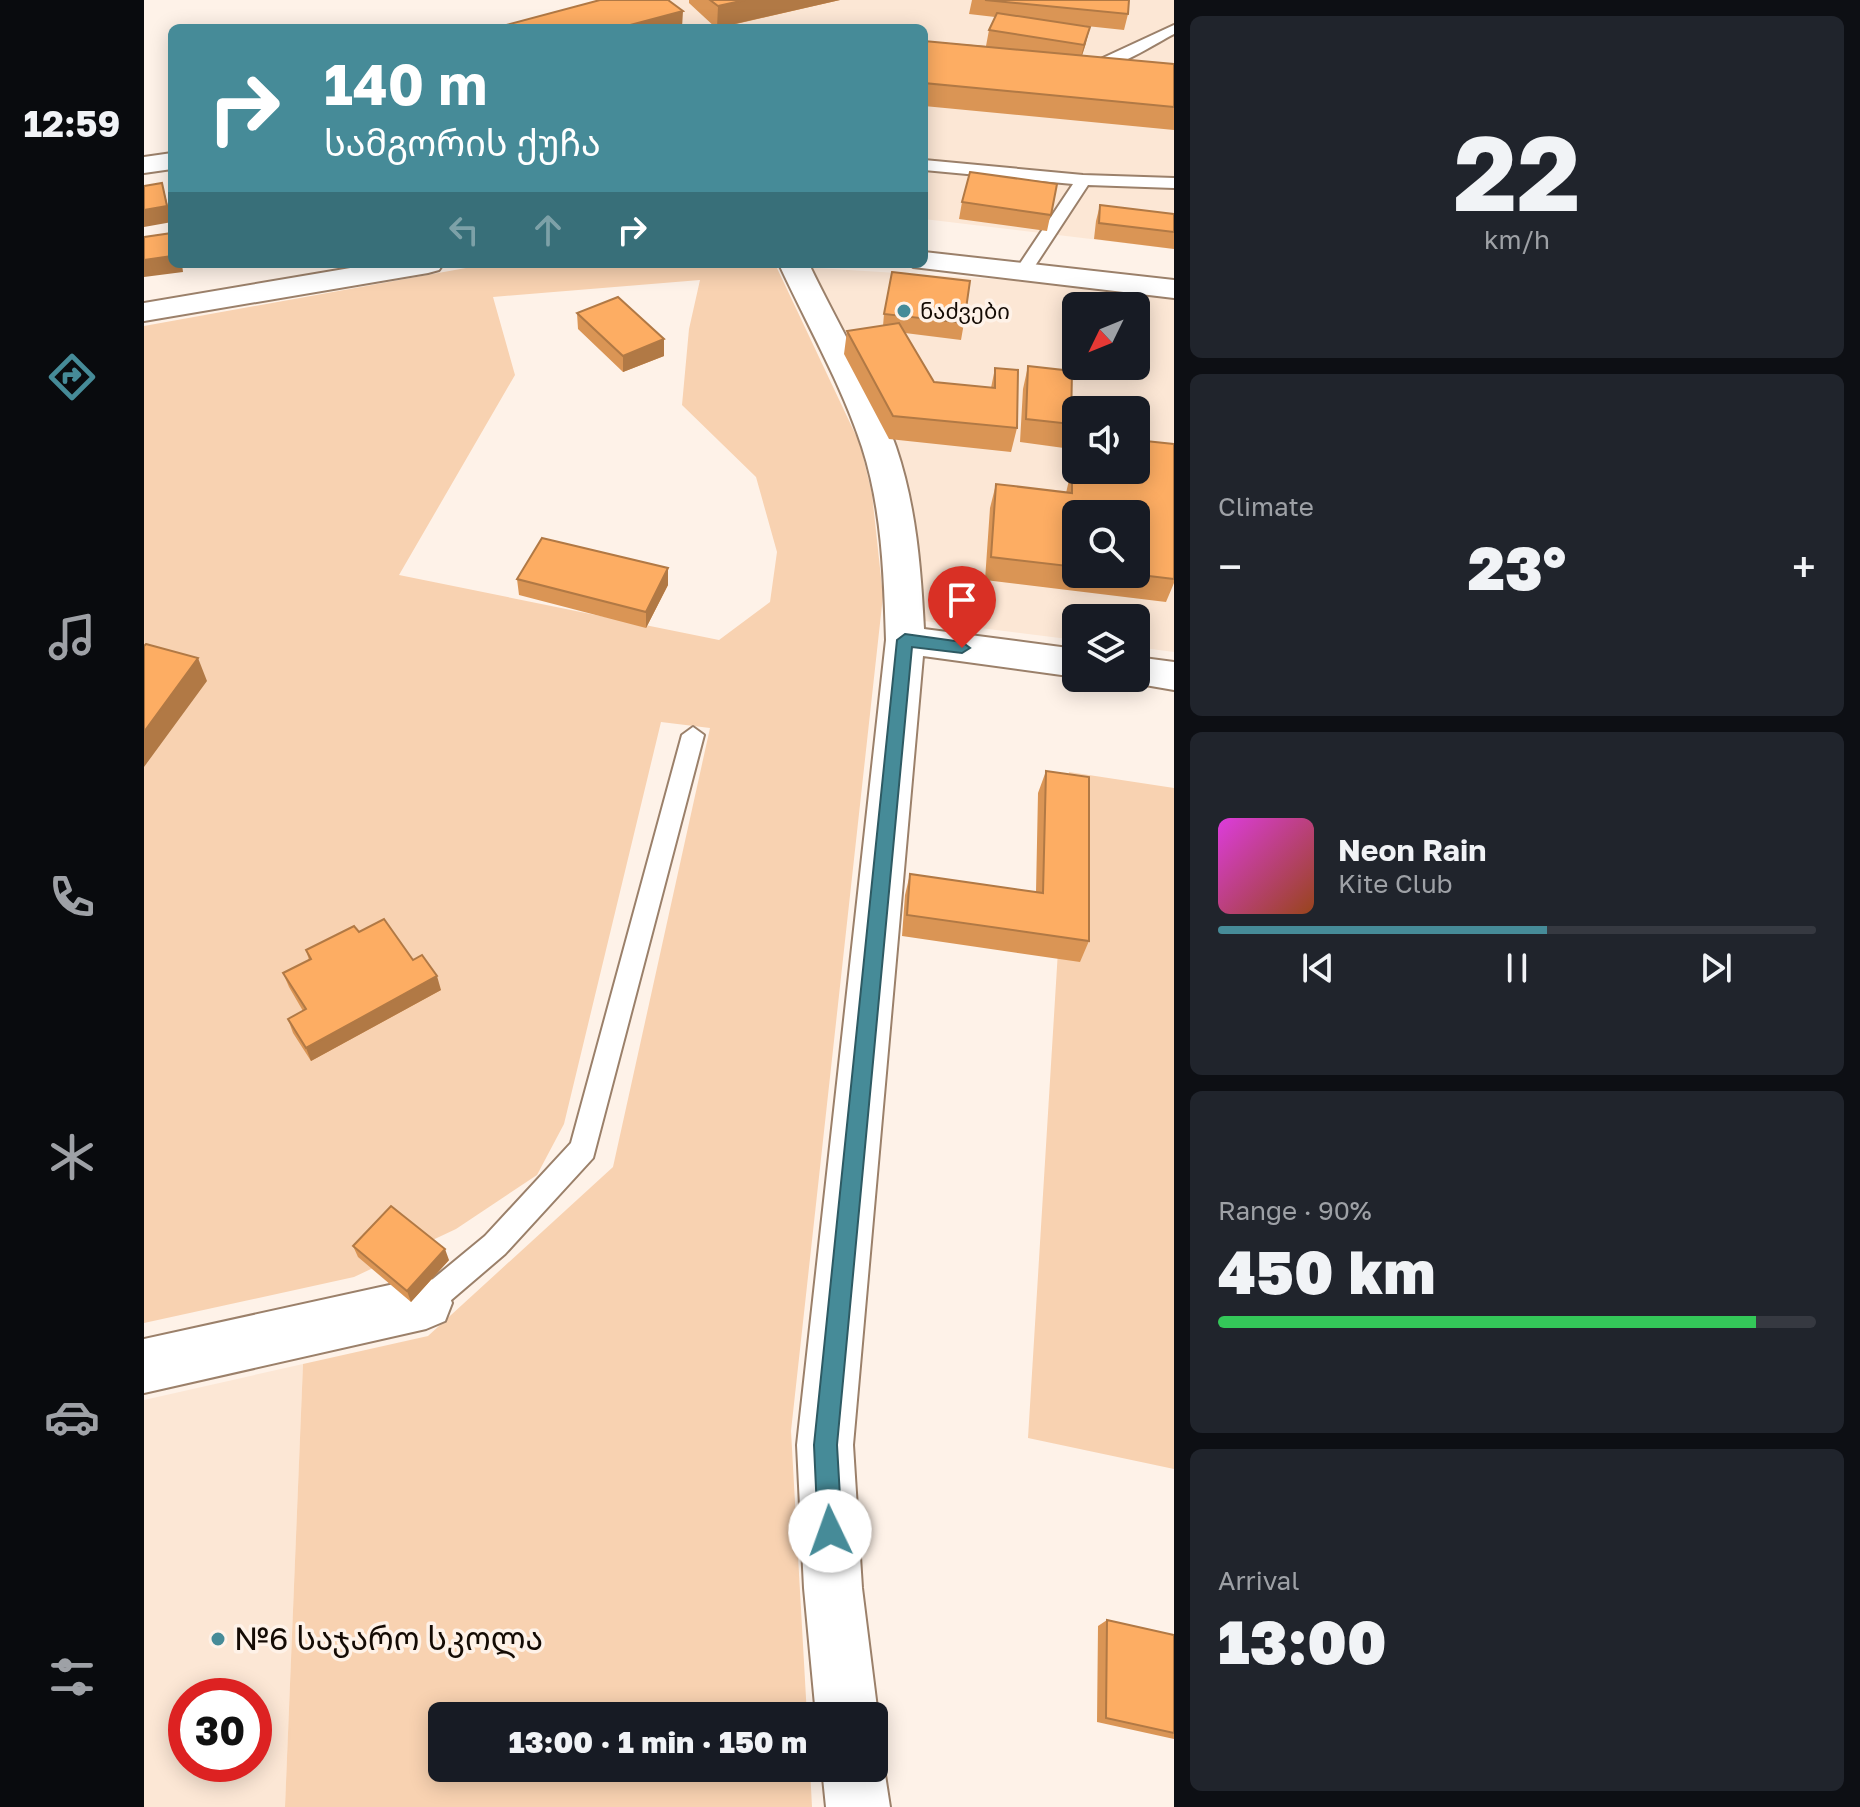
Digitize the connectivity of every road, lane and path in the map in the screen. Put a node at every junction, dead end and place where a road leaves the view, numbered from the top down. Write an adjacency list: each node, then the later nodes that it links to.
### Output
1 (1174, 29): 2 (lane)
2 (1071, 70)
3 (168, 162): 4 (street)
4 (144, 165)
5 (928, 165): 6 (lane)
6 (1083, 180): 7 (lane); 11 (lane)
7 (1174, 183)
8 (928, 261): 11 (street)
9 (404, 268): 13 (street)
10 (796, 268): 14 (street)
11 (1023, 271): 12 (street)
12 (1174, 289)
13 (144, 312)
14 (905, 640): 15 (street); 21 (street)
15 (1062, 661)
16 (1150, 673): 17 (street)
17 (1174, 676)
18 (693, 735): 19 (lane)
19 (426, 1303): 20 (street)
20 (144, 1366)
21 (845, 1702)
22 (855, 1782): 23 (street)
23 (858, 1807)

